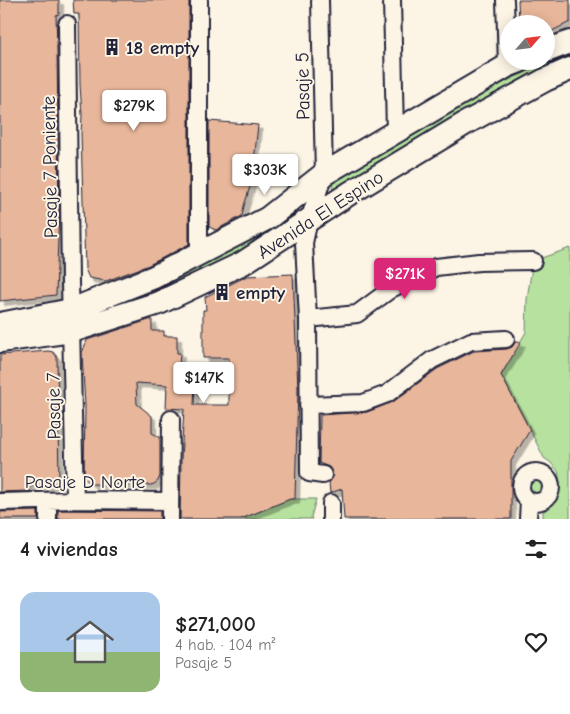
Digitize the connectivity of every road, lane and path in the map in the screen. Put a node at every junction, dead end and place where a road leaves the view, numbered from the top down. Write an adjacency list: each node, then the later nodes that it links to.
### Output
1 (199, 0): 14 (street)
2 (320, 0): 12 (street, Pasaje 5)
3 (392, 0): 11 (street)
4 (505, 0): 5 (street)
5 (507, 15)
6 (67, 24): 17 (street, Pasaje 7 Poniente)
7 (570, 42): 8 (main road)
8 (555, 48)
9 (570, 69): 13 (main road, Avenida El Espino)
10 (503, 70): 11 (main road, Avenida El Espino)
11 (395, 132): 12 (main road, Avenida El Espino)
12 (324, 174): 13 (street, Pasaje 5); 14 (main road, Avenida El Espino)
13 (309, 220): 16 (street, Pasaje 5); 17 (main road, Avenida El Espino)
14 (199, 254): 17 (main road, Avenida El Espino)
15 (533, 261): 16 (street)
16 (308, 319): 21 (street, Pasaje 5)
17 (72, 320): 18 (main road, Avenida El Espino); 20 (main road, Avenida El Espino); 24 (street, Pasaje 7)
18 (0, 324)
19 (506, 339): 21 (street)
20 (0, 341)
21 (308, 405): 23 (street, Pasaje 5)
22 (171, 419): 27 (street)
23 (316, 474)
24 (75, 500): 26 (street, Pasaje D Norte); 27 (street, Pasaje D Norte)
25 (529, 500): 31 (street)
26 (48, 501): 28 (street, Pasaje D Norte); 29 (street)
27 (170, 501): 30 (street)
28 (0, 502)
29 (48, 519)
30 (170, 519)
31 (528, 519)

